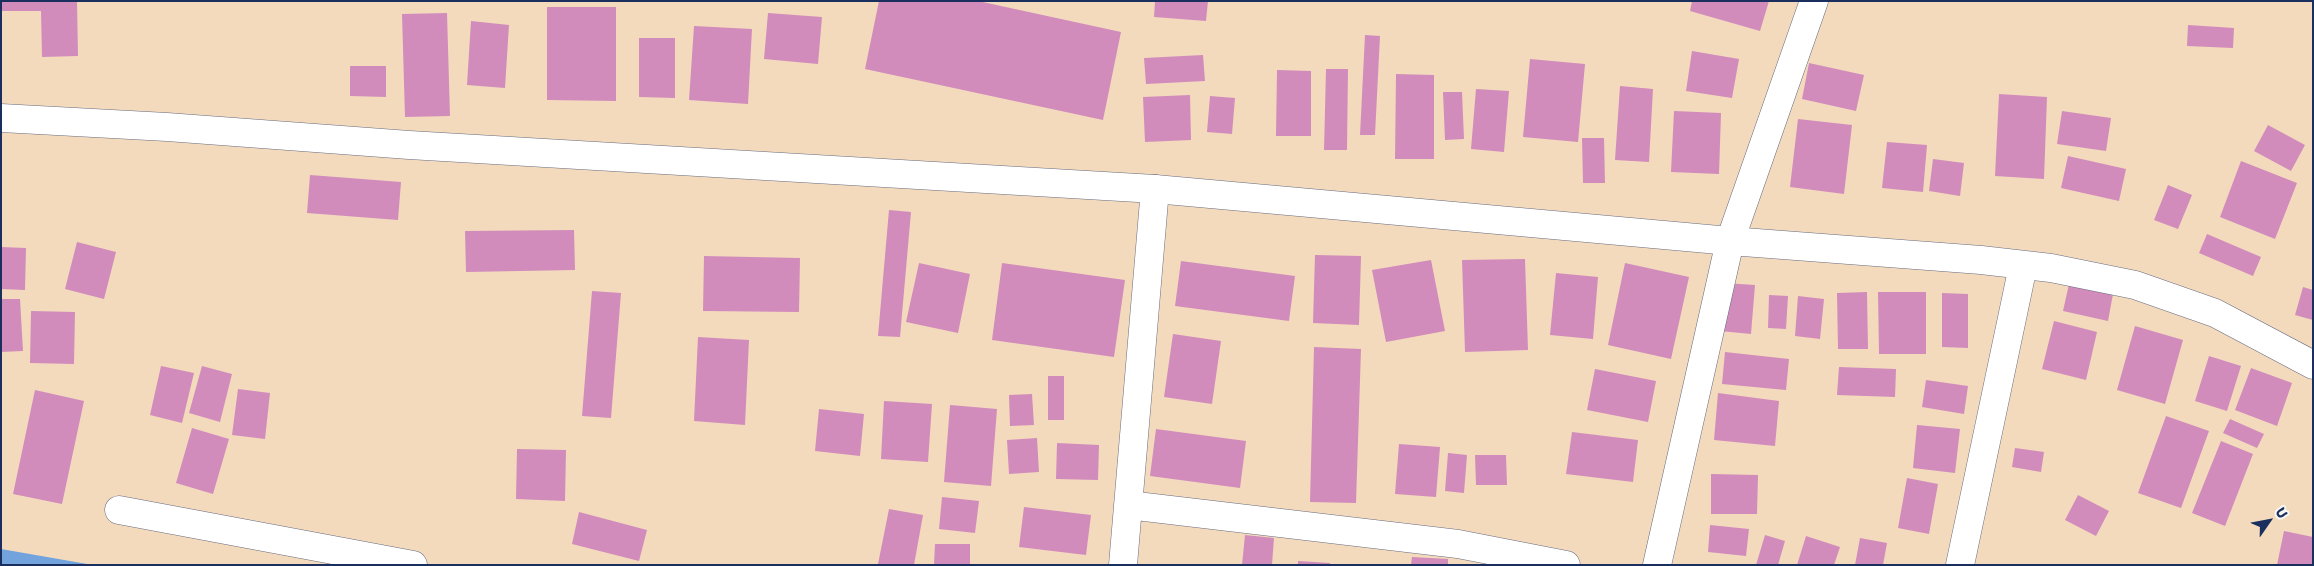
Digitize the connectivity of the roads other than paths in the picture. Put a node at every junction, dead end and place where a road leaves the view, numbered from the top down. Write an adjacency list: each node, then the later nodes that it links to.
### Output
1 (1814, 1): 4 (main road)
2 (1, 118): 3 (main road)
3 (1154, 190): 4 (main road); 7 (main road)
4 (1730, 241): 5 (main road); 12 (main road)
5 (2023, 266): 6 (main road); 13 (main road)
6 (2313, 366)
7 (1128, 505): 10 (main road); 11 (main road)
8 (119, 510): 9 (main road)
9 (413, 565)
10 (1122, 565)
11 (1566, 565)
12 (1657, 565)
13 (1960, 565)

